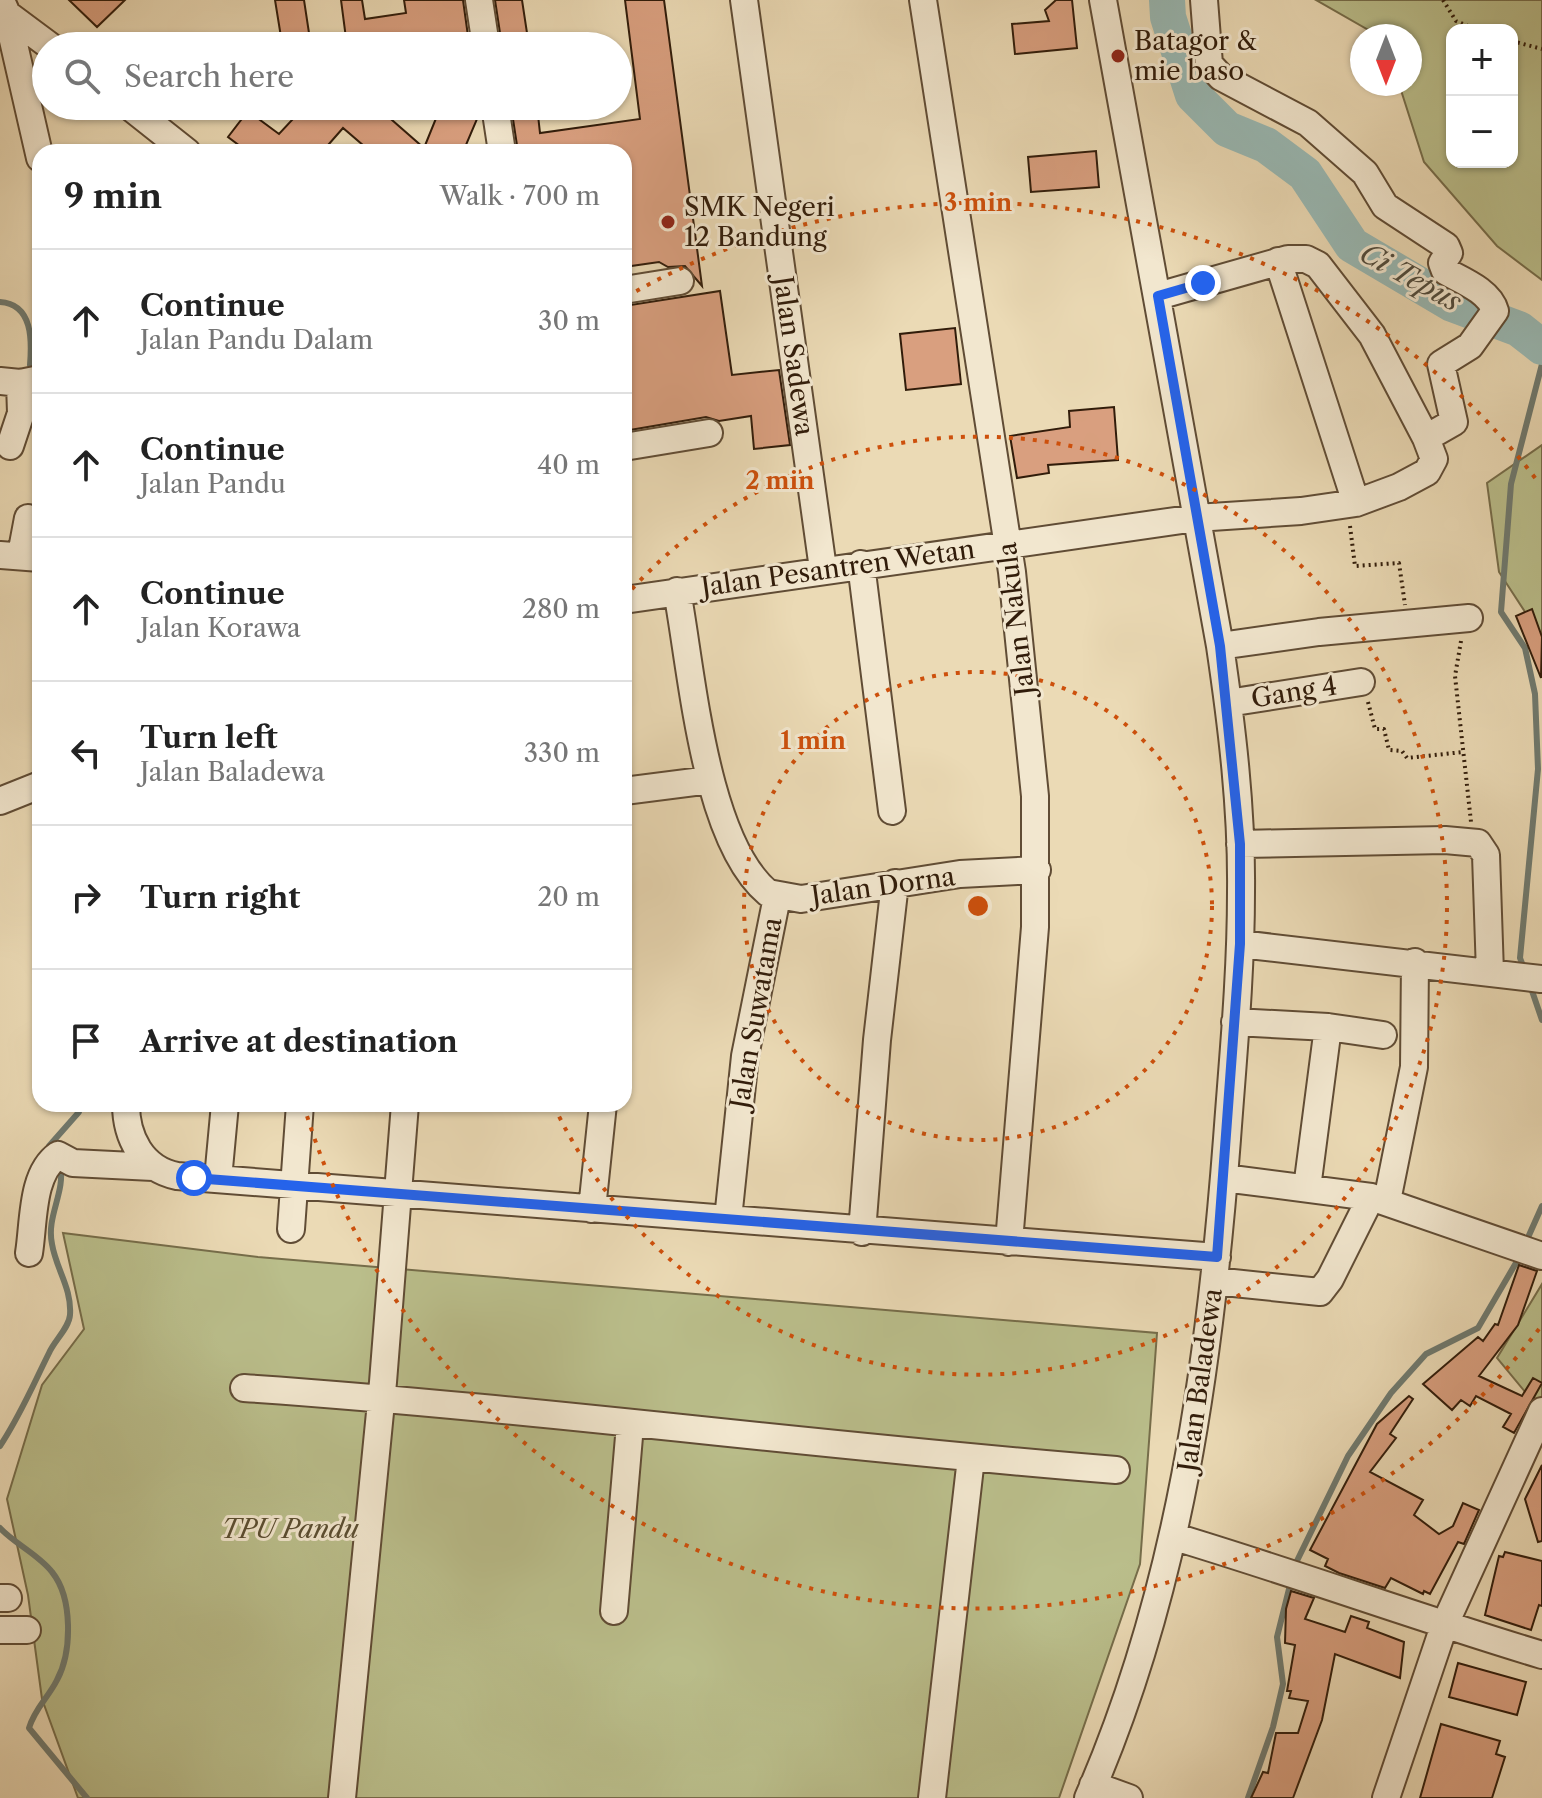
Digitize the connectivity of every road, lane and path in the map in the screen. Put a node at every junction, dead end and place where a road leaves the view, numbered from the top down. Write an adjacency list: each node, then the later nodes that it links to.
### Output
1 (479, 0): 10 (street)
2 (744, 0): 33 (street, Jalan Sadewa)
3 (923, 0): 30 (street, Jalan Nakula)
4 (1103, 0): 21 (street, Jalan Baladewa)
5 (1204, 0): 24 (street)
6 (1443, 0): 8 (path)
7 (4, 7): 9 (street); 15 (street)
8 (1463, 24)
9 (33, 32)
10 (484, 32)
11 (1518, 43): 12 (path)
12 (1542, 49)
13 (147, 120): 16 (street)
14 (497, 120): 17 (street)
15 (37, 144)
16 (177, 144)
17 (501, 144)
18 (1278, 261): 21 (street); 24 (street); 27 (street)
19 (680, 281): 20 (street)
20 (632, 289)
21 (1158, 296): 29 (street, Jalan Baladewa)
22 (21, 381): 25 (street)
23 (709, 433): 26 (street)
24 (1426, 438): 27 (street, Jalan Pesantren Wetan)
25 (10, 446)
26 (632, 446)
27 (1352, 504): 29 (street, Jalan Pesantren Wetan); 37 (path)
28 (28, 518): 31 (street)
29 (1196, 518): 30 (street, Jalan Pesantren Wetan); 38 (street, Jalan Baladewa)
30 (1008, 545): 32 (street, Jalan Pesantren Wetan); 49 (street, Jalan Nakula)
31 (28, 559)
32 (861, 564): 33 (street, Jalan Pesantren Wetan); 46 (street)
33 (823, 569): 34 (street, Jalan Pesantren Wetan)
34 (677, 591): 35 (street, Jalan Pesantren Wetan); 42 (street, Jalan Suwatama)
35 (632, 599)
36 (1466, 619): 37 (street); 41 (path)
37 (1407, 623): 38 (street)
38 (1220, 646): 40 (street, Jalan Baladewa)
39 (1361, 682): 40 (street, Gang 4); 41 (path)
40 (1228, 703): 48 (street, Jalan Baladewa)
41 (1463, 752): 47 (path)
42 (710, 780): 44 (street); 51 (street, Jalan Suwatama)
43 (32, 788): 45 (street)
44 (632, 790)
45 (0, 801)
46 (892, 811)
47 (1472, 842): 48 (street); 54 (street)
48 (1240, 844): 52 (street, Jalan Baladewa)
49 (1037, 870): 50 (street, Jalan Dorna); 75 (street, Jalan Nakula)
50 (895, 883): 51 (street, Jalan Dorna); 74 (street)
51 (777, 897): 72 (street, Jalan Suwatama)
52 (1240, 944): 53 (street); 56 (street, Jalan Baladewa)
53 (1415, 962): 54 (street); 70 (street)
54 (1490, 973): 55 (street)
55 (1532, 978)
56 (1235, 1022): 57 (street); 65 (street, Jalan Baladewa)
57 (1328, 1027): 58 (street); 68 (street)
58 (1383, 1035)
59 (127, 1112): 64 (street)
60 (224, 1112): 66 (street)
61 (300, 1112): 67 (street)
62 (404, 1112): 69 (street)
63 (602, 1112): 71 (street)
64 (153, 1167): 66 (street); 76 (street)
65 (1224, 1178): 68 (street); 78 (street, Jalan Baladewa)
66 (218, 1179): 67 (street)
67 (295, 1186): 69 (street); 73 (street)
68 (1307, 1188): 70 (street)
69 (397, 1192): 71 (street); 80 (street)
70 (1379, 1199): 77 (street); 78 (street)
71 (592, 1209): 72 (street)
72 (728, 1219): 74 (street)
73 (291, 1229)
74 (862, 1232): 75 (street)
75 (1009, 1242): 78 (street)
76 (29, 1253)
77 (1540, 1256)
78 (1215, 1269): 85 (street, Jalan Baladewa)
79 (244, 1388): 80 (street)
80 (381, 1398): 82 (street); 92 (street)
81 (1540, 1417): 87 (street)
82 (630, 1425): 83 (street); 86 (street)
83 (971, 1458): 84 (street); 93 (street)
84 (1116, 1470)
85 (1175, 1537): 87 (street); 91 (street, Jalan Baladewa)
86 (614, 1611)
87 (1444, 1626): 90 (street); 95 (street)
88 (0, 1630): 89 (street)
89 (27, 1630)
90 (1542, 1655)
91 (1090, 1792): 94 (street)
92 (342, 1798)
93 (932, 1798)
94 (1129, 1798)
95 (1386, 1798)

